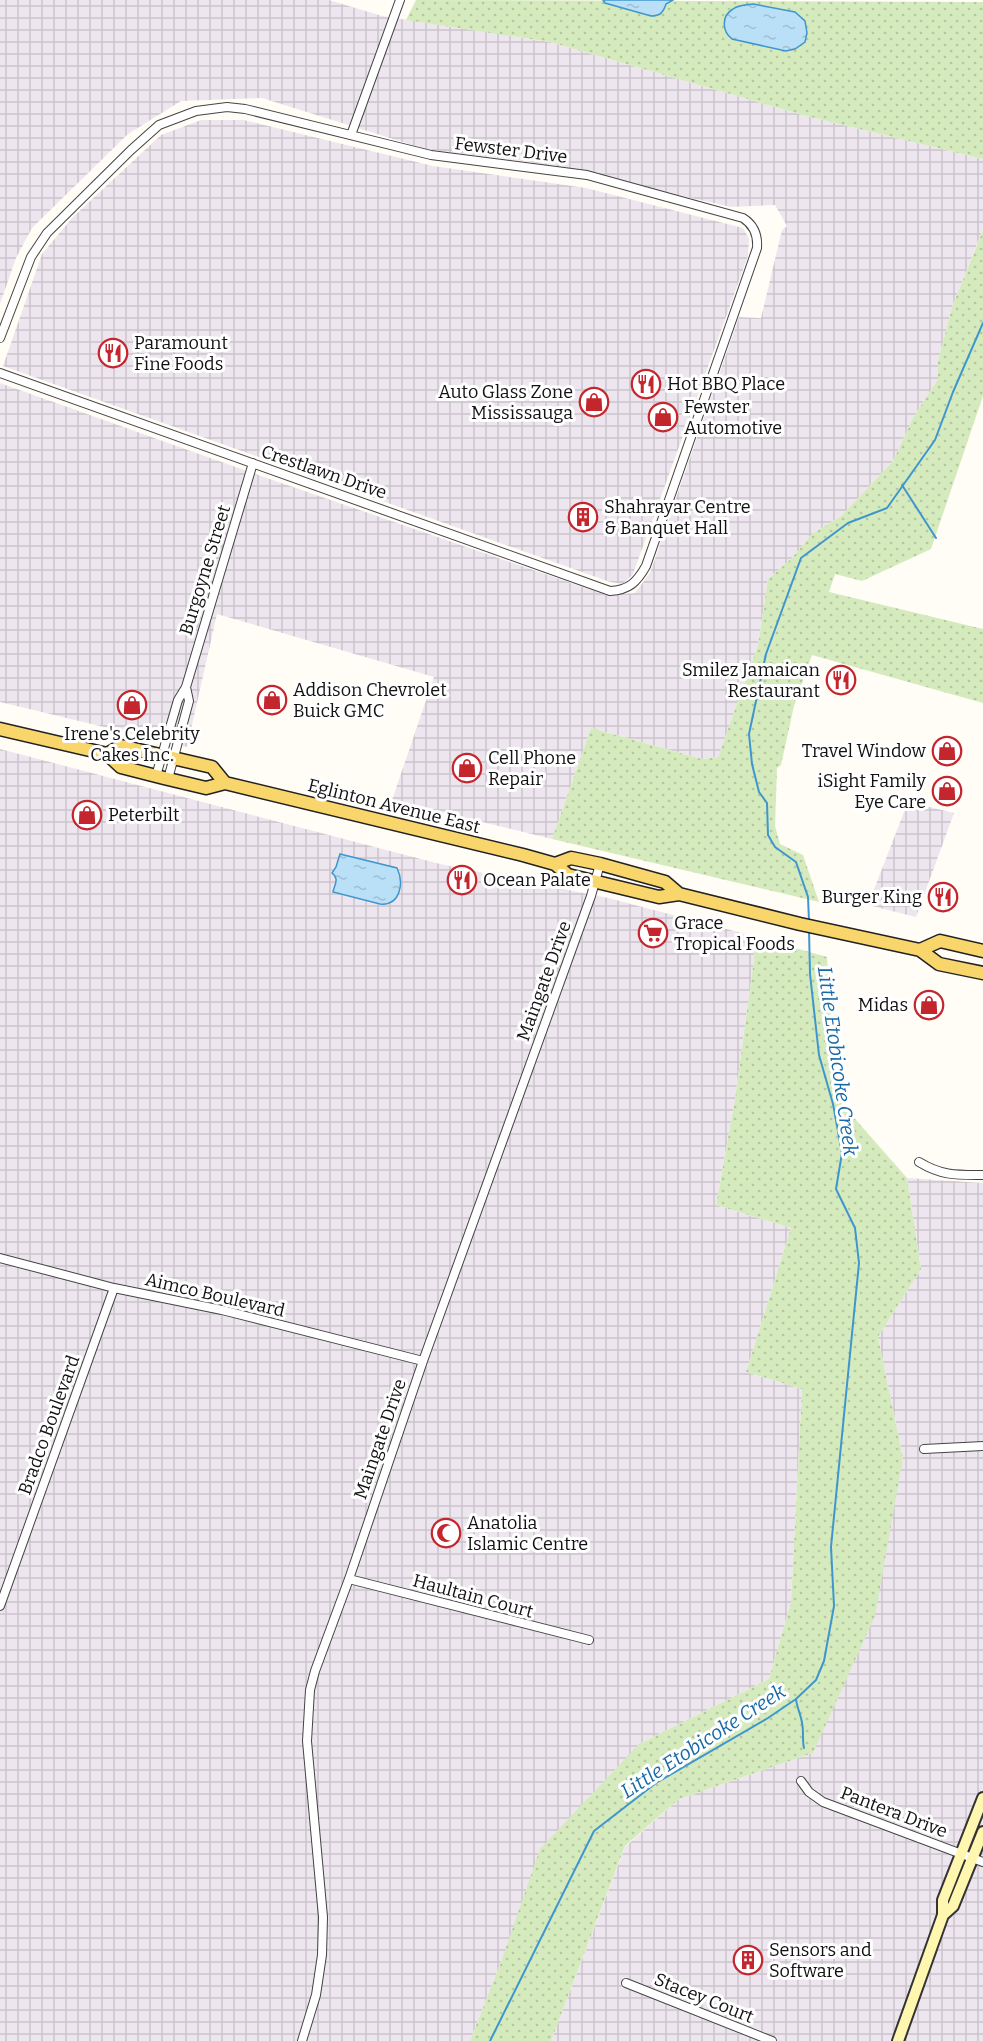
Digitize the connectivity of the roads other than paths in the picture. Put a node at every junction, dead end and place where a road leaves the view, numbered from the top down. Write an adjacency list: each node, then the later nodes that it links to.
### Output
1 (400, 0): 2 (street)
2 (351, 135): 3 (street, Fewster Drive); 6 (street, Fewster Drive)
3 (0, 338)
4 (0, 373): 5 (street, Crestlawn Drive)
5 (253, 463): 6 (street, Crestlawn Drive); 7 (street, Burgoyne Street)
6 (638, 582)
7 (186, 687): 10 (street, Burgoyne Street); 10 (street, Burgoyne Street)
8 (0, 729): 9 (main road, Eglinton Avenue East)
9 (107, 754): 10 (main road, Eglinton Avenue East); 11 (main road, Eglinton Avenue East)
10 (168, 756): 11 (street, Burgoyne Street); 11 (street, Burgoyne Street); 12 (main road, Eglinton Avenue East)
11 (162, 778): 12 (main road, Eglinton Avenue East)
12 (225, 783): 13 (main road, Eglinton Avenue East)
13 (555, 864): 14 (main road, Eglinton Avenue East); 15 (main road, Eglinton Avenue East)
14 (600, 864): 15 (street, Maingate Drive); 16 (main road, Eglinton Avenue East)
15 (595, 881): 16 (main road, Eglinton Avenue East); 24 (street, Maingate Drive)
16 (679, 894): 17 (main road, Eglinton Avenue East)
17 (920, 950): 18 (main road, Eglinton Avenue East); 19 (main road, Eglinton Avenue East)
18 (983, 951)
19 (983, 974)
20 (919, 1162): 21 (street)
21 (983, 1175)
22 (0, 1258): 23 (street, Aimco Boulevard)
23 (114, 1287): 24 (street, Aimco Boulevard); 28 (street, Bradco Boulevard)
24 (423, 1361): 27 (street, Maingate Drive)
25 (983, 1446): 26 (street)
26 (924, 1449)
27 (349, 1579): 29 (street, Haultain Court); 37 (street, Maingate Drive)
28 (0, 1606)
29 (589, 1640)
30 (801, 1781): 33 (street, Pantera Drive)
31 (983, 1798): 33 (main road)
32 (983, 1832): 34 (main road)
33 (961, 1853): 34 (street, Pantera Drive); 35 (main road)
34 (978, 1860): 35 (main road)
35 (943, 1915): 39 (main road)
36 (626, 1983): 38 (street, Stacey Court)
37 (302, 2041)
38 (771, 2041)
39 (898, 2041)

